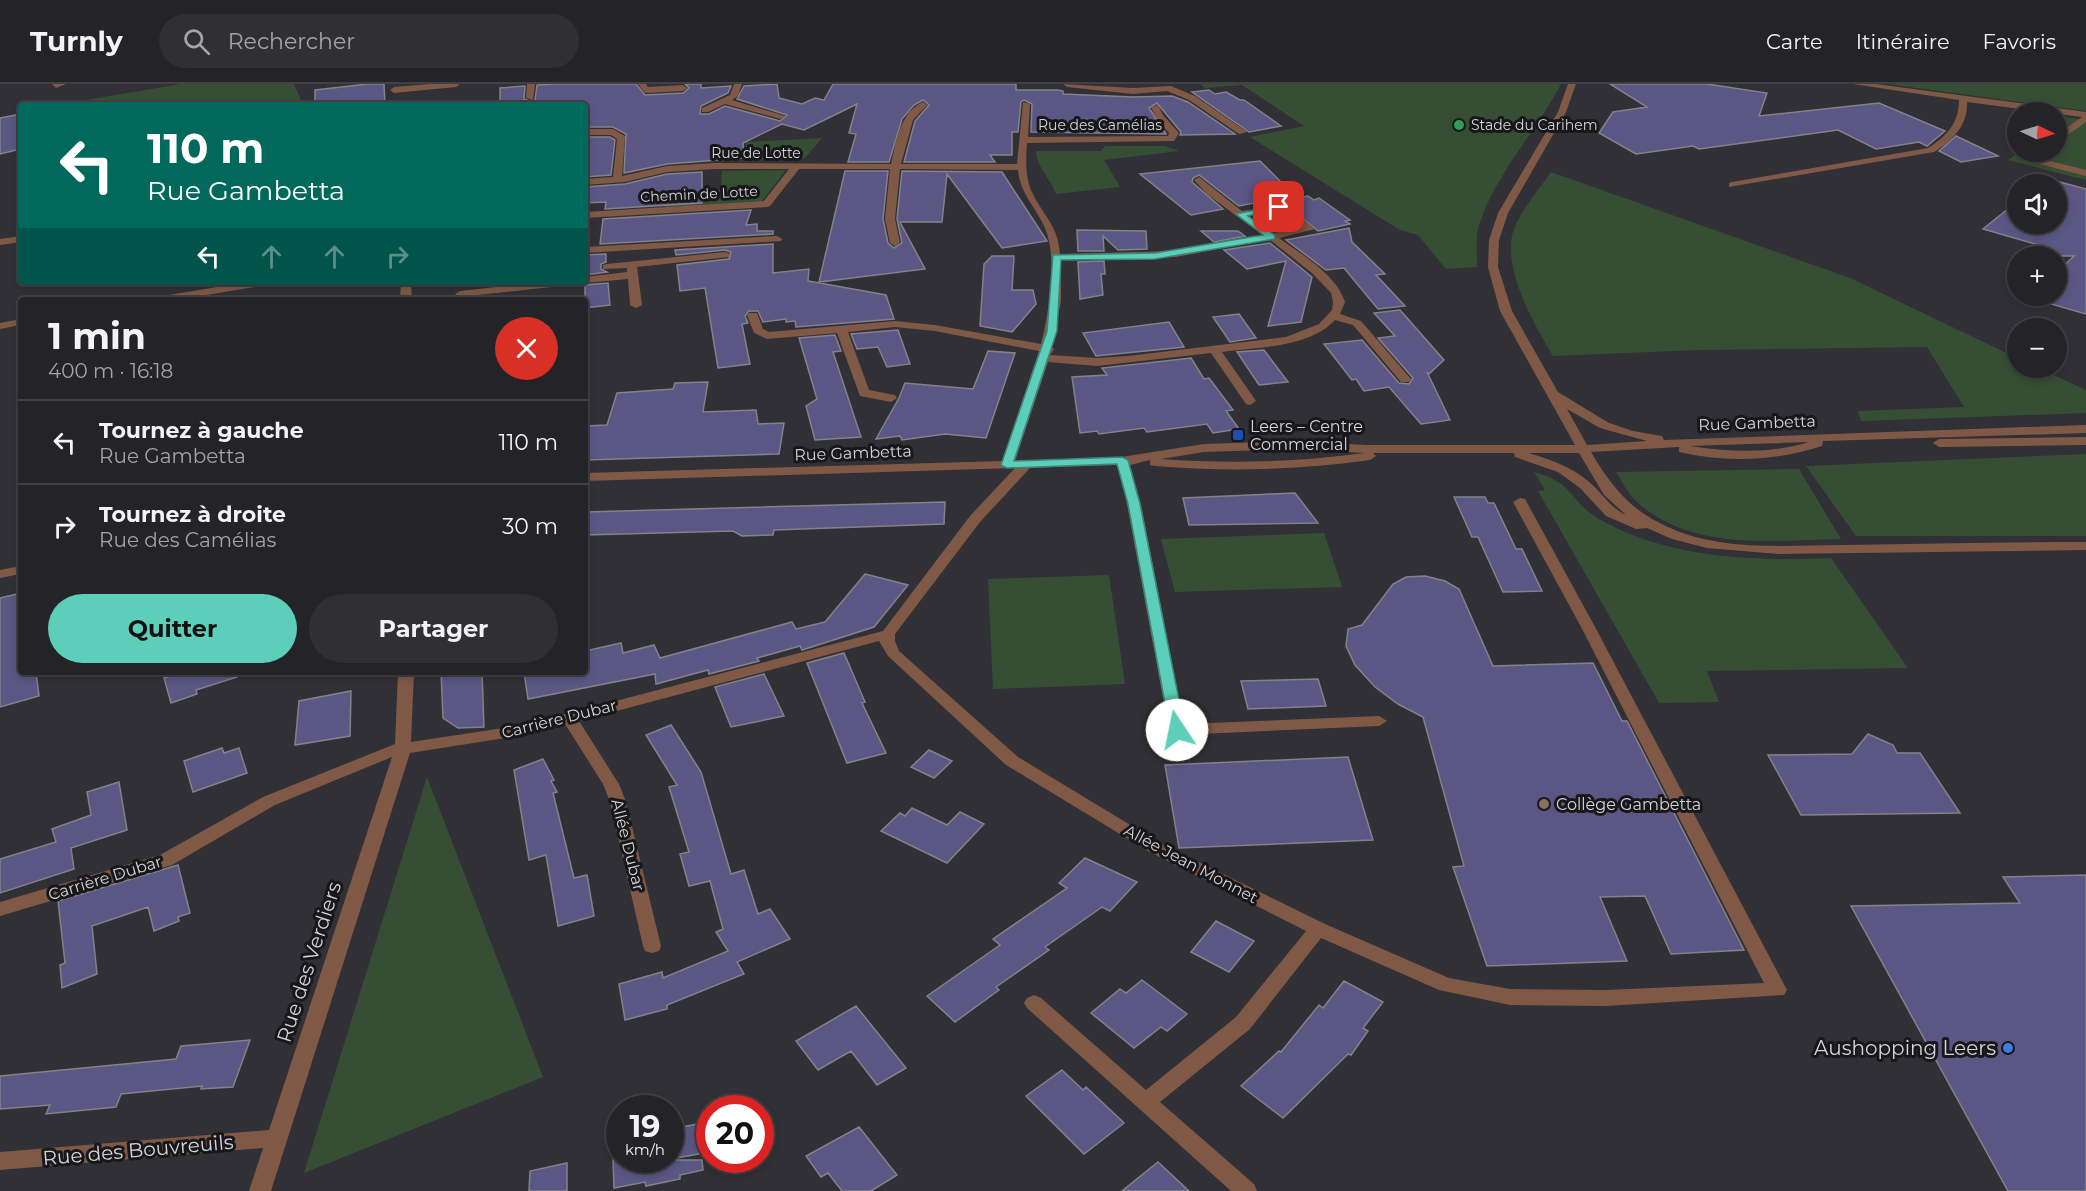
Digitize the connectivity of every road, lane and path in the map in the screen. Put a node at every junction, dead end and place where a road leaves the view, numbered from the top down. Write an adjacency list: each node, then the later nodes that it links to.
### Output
1 (62, 84): 10 (street)
2 (456, 84): 13 (street)
3 (531, 84): 14 (street)
4 (642, 84): 12 (street)
5 (738, 84): 16 (street)
6 (1067, 84): 11 (street)
7 (1572, 84): 21 (street)
8 (1584, 84): 21 (street)
9 (1857, 84): 15 (street)
10 (56, 85)
11 (1171, 86): 26 (street)
12 (683, 88)
13 (393, 90)
14 (530, 98)
15 (1963, 98): 23 (street); 36 (street)
16 (724, 101): 20 (street); 22 (street)
17 (1026, 104): 27 (street, Rue des Camélias)
18 (923, 105): 30 (street)
19 (1155, 107): 27 (street, Rue des Camélias)
20 (705, 110)
21 (1562, 112): 63 (street)
22 (781, 116)
23 (2086, 116): 24 (street)
24 (2067, 131)
25 (588, 132): 33 (street)
26 (1242, 132)
27 (1024, 140): 31 (street, Rue des Camélias)
28 (2043, 162): 32 (street)
29 (796, 167): 30 (street, Rue de Lotte); 33 (street, Rue de Lotte); 38 (street, Chemin de Lotte)
30 (897, 167): 31 (street, Rue de Lotte); 43 (street)
31 (1023, 167): 46 (street, Rue des Camélias)
32 (2086, 173)
33 (617, 180): 35 (street, Rue de Lotte)
34 (1199, 180): 37 (street)
35 (588, 182)
36 (1732, 185)
37 (1241, 214): 39 (street); 39 (street)
38 (588, 215)
39 (1271, 237): 46 (street); 56 (street)
40 (18, 239): 42 (street)
41 (777, 239): 44 (street)
42 (0, 242)
43 (895, 243)
44 (588, 250)
45 (725, 255): 48 (street)
46 (1056, 257): 61 (street, Rue des Camélias)
47 (607, 267): 48 (street)
48 (632, 270): 49 (street); 54 (street)
49 (588, 279)
50 (249, 285): 53 (street)
51 (542, 285): 52 (street)
52 (460, 294)
53 (175, 297)
54 (636, 305)
55 (753, 315): 59 (street)
56 (1334, 316): 60 (street); 62 (street)
57 (18, 323): 58 (street)
58 (0, 326)
59 (842, 329): 61 (street); 64 (street)
60 (1215, 350): 61 (street); 65 (street)
61 (1046, 354): 77 (street, Rue des Camélias)
62 (1405, 379)
63 (1544, 380): 67 (street); 72 (street)
64 (891, 398)
65 (1250, 402)
66 (2086, 429): 68 (street, Rue Gambetta)
67 (1636, 436): 70 (street); 71 (street)
68 (1830, 437): 69 (street); 70 (street, Rue Gambetta); 71 (street)
69 (2086, 441)
70 (1683, 442): 71 (street, Rue Gambetta)
71 (1664, 444): 72 (street, Rue Gambetta)
72 (1584, 448): 73 (street, Rue Gambetta); 80 (street)
73 (1479, 449): 74 (street, Rue Gambetta); 80 (street)
74 (1429, 450): 75 (street, Rue Gambetta); 75 (street, Rue Gambetta)
75 (1122, 460): 76 (street, Rue Gambetta); 87 (street)
76 (1026, 464): 77 (street, Rue Gambetta); 84 (street)
77 (1007, 465): 78 (street, Rue Gambetta)
78 (588, 477)
79 (1520, 502): 90 (street, Allée Jean Monnet)
80 (1670, 533): 81 (street)
81 (2086, 546)
82 (18, 571): 83 (street)
83 (0, 574)
84 (888, 634): 86 (street, Carrière Dubar); 90 (street, Allée Jean Monnet)
85 (406, 675): 88 (street, Rue des Verdiers)
86 (570, 719): 88 (street, Carrière Dubar); 91 (street, Allée Dubar)
87 (1379, 721)
88 (403, 748): 89 (street, Carrière Dubar); 94 (street, Rue des Verdiers)
89 (0, 909)
90 (1318, 929): 93 (street)
91 (652, 946)
92 (1035, 1003): 93 (street)
93 (1146, 1102): 97 (street)
94 (277, 1138): 95 (street, Rue des Bouvreuils); 96 (street, Rue des Verdiers)
95 (0, 1161)
96 (260, 1191)
97 (1246, 1191)

